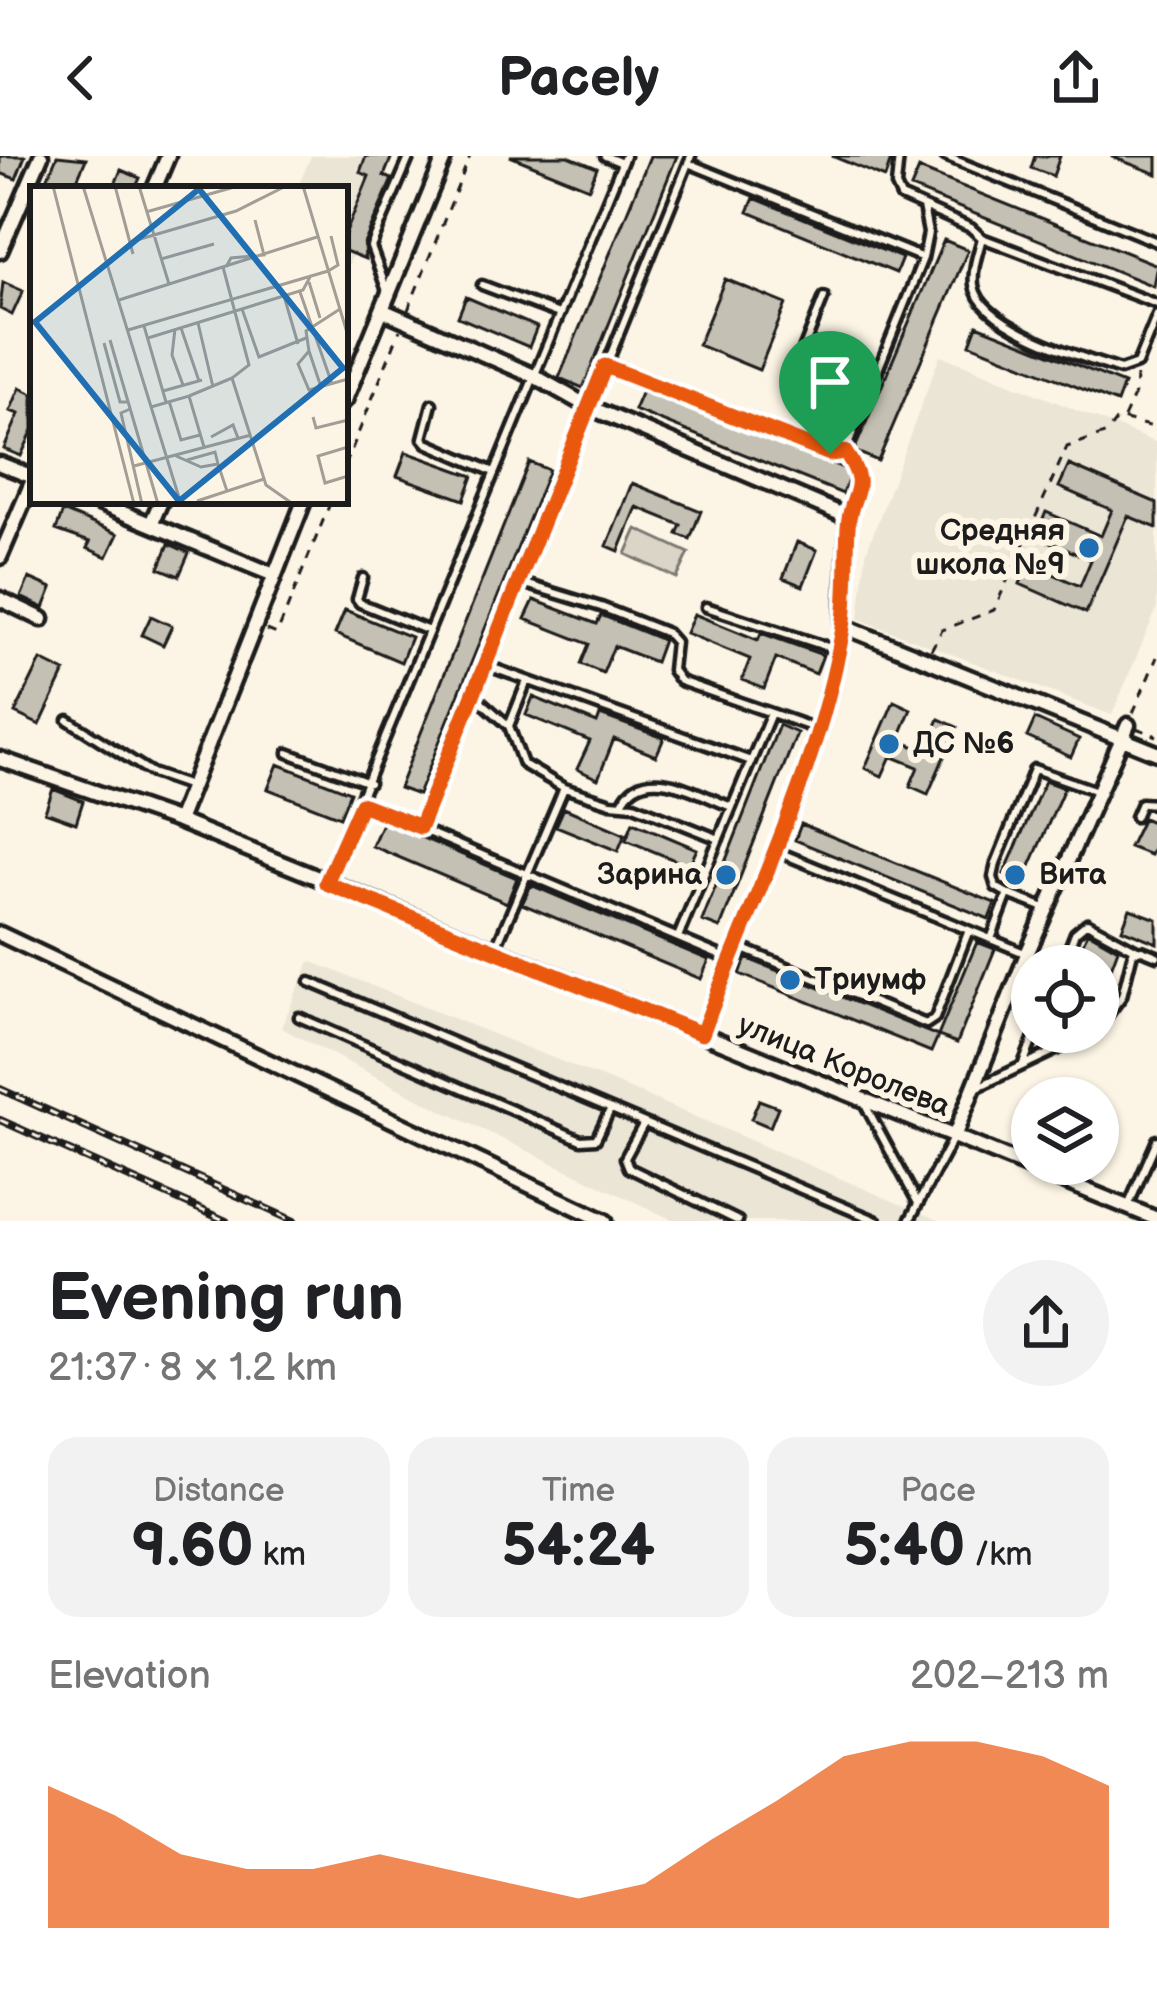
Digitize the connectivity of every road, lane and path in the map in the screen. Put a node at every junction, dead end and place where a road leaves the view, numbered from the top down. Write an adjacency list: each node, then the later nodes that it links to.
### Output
1 (41, 156): 14 (street)
2 (168, 156): 10 (street)
3 (410, 156): 17 (lane)
4 (445, 156): 17 (street)
5 (605, 156): 8 (lane)
6 (899, 156): 11 (lane)
7 (945, 156): 13 (lane)
8 (623, 159): 21 (lane)
9 (690, 159): 15 (lane); 24 (lane)
10 (155, 186)
11 (922, 207): 12 (lane); 15 (lane)
12 (982, 238): 19 (lane); 23 (lane)
13 (1157, 242)
14 (0, 251)
15 (923, 257): 27 (lane)
16 (482, 285): 21 (lane)
17 (388, 295): 20 (street)
18 (824, 297): 27 (lane)
19 (1157, 304)
20 (382, 310): 25 (street); 26 (street)
21 (559, 314): 25 (lane)
22 (1157, 315): 23 (lane)
23 (1136, 364): 30 (path)
24 (605, 366): 29 (lane); 32 (lane)
25 (534, 376): 29 (street); 34 (lane)
26 (348, 393)
27 (869, 396): 32 (lane)
28 (432, 404): 34 (lane)
29 (589, 407): 41 (street); 46 (lane)
30 (1124, 420): 31 (path); 55 (path)
31 (1157, 428)
32 (845, 452): 41 (lane)
33 (0, 464): 35 (street)
34 (494, 472): 52 (lane)
35 (30, 477)
36 (30, 485): 43 (street)
37 (101, 504): 42 (street)
38 (160, 504): 42 (street)
39 (303, 504): 44 (street)
40 (330, 504): 50 (path)
41 (848, 517): 51 (street)
42 (151, 524): 44 (street)
43 (0, 557)
44 (274, 575): 50 (street)
45 (363, 578): 52 (lane)
46 (518, 582): 56 (lane); 59 (lane)
47 (0, 599): 49 (street)
48 (706, 607): 53 (lane)
49 (42, 619)
50 (255, 625): 71 (street)
51 (843, 626): 53 (lane); 55 (street)
52 (429, 631): 70 (lane)
53 (837, 650): 63 (lane)
54 (1157, 657): 61 (path)
55 (926, 660): 65 (street)
56 (485, 665): 57 (lane); 58 (lane)
57 (527, 681): 62 (lane); 69 (lane)
58 (473, 694): 62 (lane); 80 (lane)
59 (771, 712): 63 (lane); 69 (lane)
60 (68, 720): 71 (lane)
61 (1128, 725): 64 (path); 65 (street)
62 (508, 726): 72 (lane)
63 (817, 729): 82 (lane)
64 (1157, 736)
65 (1122, 740): 67 (street); 73 (street)
66 (288, 753): 70 (lane)
67 (1157, 753)
68 (0, 760): 79 (street, улица Королева)
69 (751, 761): 77 (lane)
70 (369, 783): 75 (lane)
71 (190, 786): 79 (street)
72 (564, 788): 74 (lane); 83 (lane)
73 (1099, 791): 85 (lane); 86 (street)
74 (622, 803): 77 (lane); 81 (lane)
75 (361, 804): 80 (lane); 84 (lane)
76 (1157, 804): 78 (lane)
77 (732, 807): 81 (lane)
78 (1135, 817)
79 (178, 821): 84 (street, улица Королева)
80 (420, 827): 83 (lane)
81 (719, 839): 89 (lane)
82 (776, 851): 87 (lane); 91 (lane)
83 (527, 873): 89 (lane); 95 (lane)
84 (326, 883): 95 (street, улица Королева)
85 (1007, 894): 86 (lane); 90 (lane)
86 (1047, 909): 92 (street)
87 (969, 930): 90 (lane); 91 (lane)
88 (0, 934): 116 (street)
89 (678, 938): 98 (lane)
90 (991, 939): 94 (lane)
91 (734, 945): 98 (lane)
92 (1031, 945)
93 (1070, 945): 96 (lane)
94 (1011, 947)
95 (495, 950): 103 (street, улица Королева)
96 (1137, 950): 97 (lane); 101 (lane)
97 (1157, 956)
98 (729, 959): 103 (lane)
99 (310, 982): 109 (lane)
100 (1011, 994): 107 (street)
101 (1119, 1000)
102 (299, 1017): 109 (lane)
103 (702, 1034): 108 (street, улица Королева)
104 (1028, 1053): 106 (lane)
105 (1050, 1053): 106 (lane)
106 (1022, 1067): 107 (lane)
107 (973, 1089): 111 (street)
108 (861, 1097): 111 (street, улица Королева); 113 (lane)
109 (610, 1109): 110 (lane)
110 (644, 1123): 117 (lane); 118 (lane)
111 (954, 1137): 113 (lane); 114 (street, улица Королева)
112 (1157, 1140): 114 (lane)
113 (918, 1203): 119 (lane)
114 (1127, 1207): 115 (street, улица Королева)
115 (1157, 1219)
116 (604, 1221)
117 (738, 1221)
118 (877, 1221)
119 (909, 1221)

